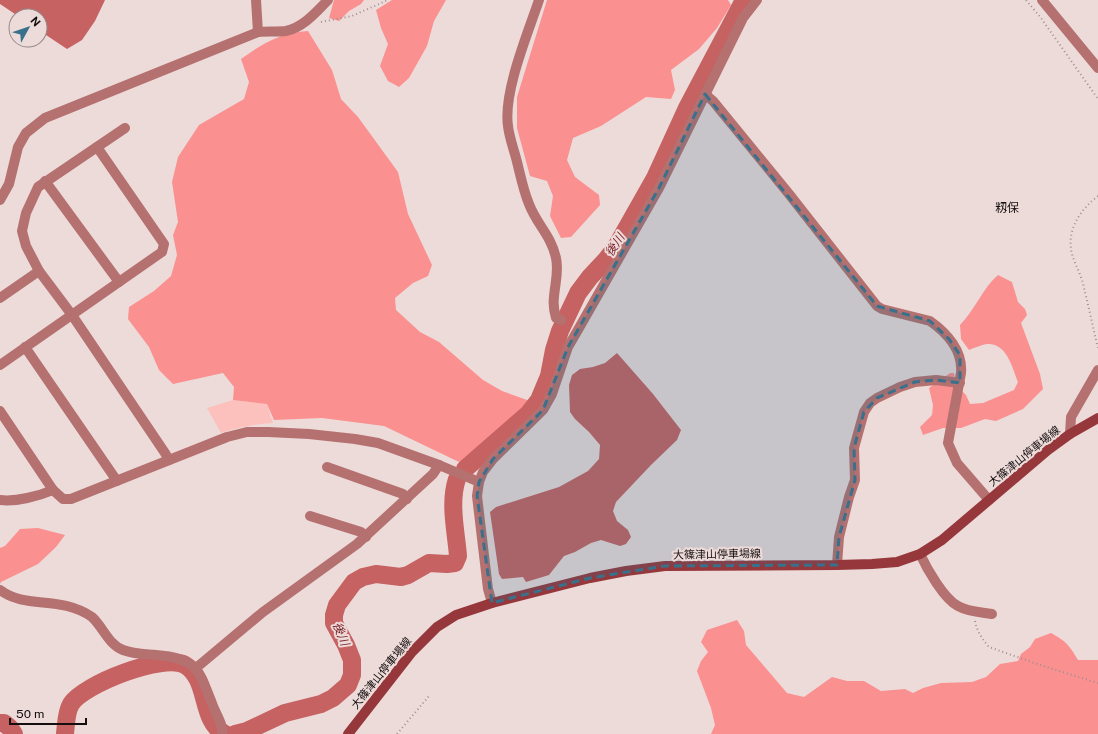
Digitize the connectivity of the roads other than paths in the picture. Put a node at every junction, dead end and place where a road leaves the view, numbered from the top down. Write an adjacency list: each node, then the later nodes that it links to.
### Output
1 (256, 0): 6 (street)
2 (328, 0): 6 (street)
3 (539, 0): 17 (street)
4 (757, 0): 8 (street)
5 (1042, 0): 7 (street)
6 (258, 32): 12 (street)
7 (1098, 68)
8 (705, 94): 21 (street); 29 (street)
9 (125, 128): 10 (street)
10 (97, 147): 11 (street); 14 (street)
11 (45, 181): 13 (street); 14 (street)
12 (0, 200)
13 (39, 271): 15 (street); 16 (street)
14 (119, 282): 16 (street)
15 (0, 298)
16 (72, 315): 18 (street); 25 (street)
17 (561, 320)
18 (25, 347): 19 (street); 28 (street)
19 (0, 365)
20 (1098, 370): 24 (street)
21 (960, 383): 33 (street); 37 (street)
22 (0, 411): 30 (street)
23 (1098, 418): 24 (main road, 大篠津山停車場線)
24 (1070, 434): 33 (main road, 大篠津山停車場線)
25 (168, 460): 26 (street); 28 (street)
26 (439, 465): 29 (street); 31 (street)
27 (327, 467): 31 (street)
28 (117, 481): 30 (street)
29 (479, 482): 39 (street)
30 (53, 490): 32 (street)
31 (407, 498): 35 (street)
32 (0, 500)
33 (989, 500): 36 (main road, 大篠津山停車場線)
34 (310, 516): 35 (street)
35 (366, 537): 41 (street)
36 (920, 554): 37 (main road, 大篠津山停車場線); 40 (street)
37 (837, 565): 39 (main road, 大篠津山停車場線)
38 (0, 590): 41 (street)
39 (492, 603): 43 (main road, 大篠津山停車場線)
40 (992, 614)
41 (196, 668): 42 (street)
42 (222, 732)
43 (350, 733)

